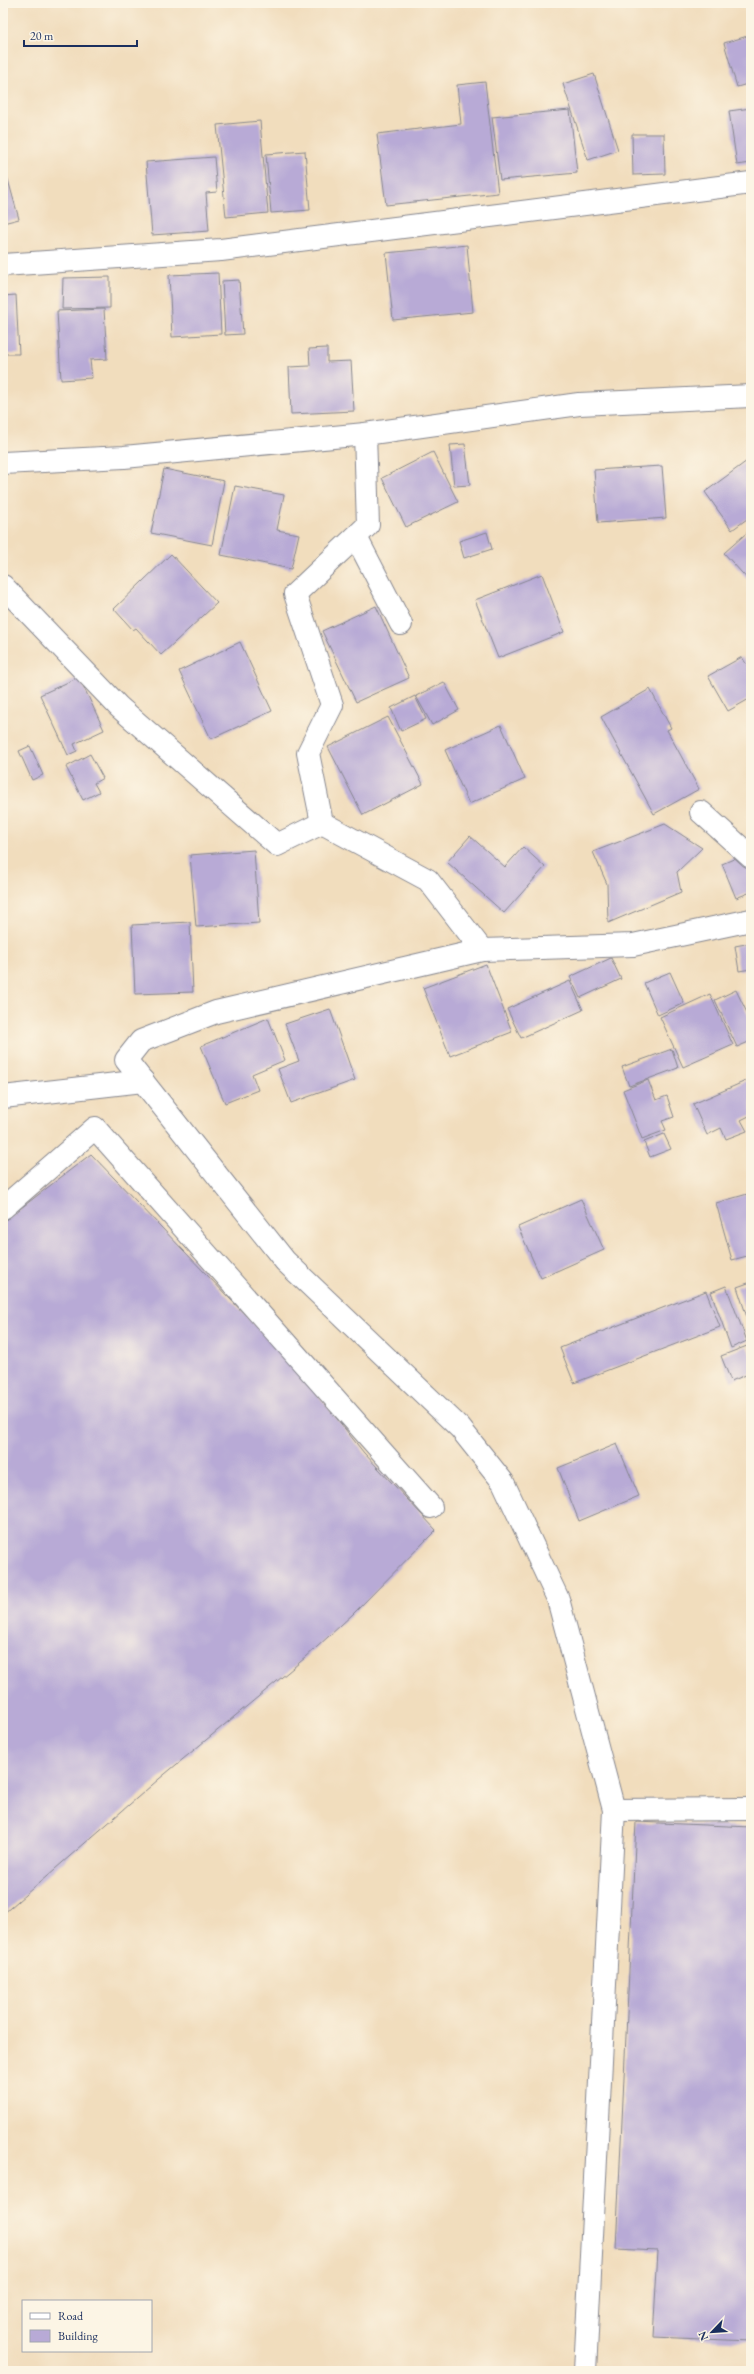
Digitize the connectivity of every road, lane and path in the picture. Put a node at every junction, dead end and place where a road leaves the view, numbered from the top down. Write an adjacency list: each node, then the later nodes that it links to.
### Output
1 (751, 183): 2 (street)
2 (3, 265)
3 (751, 396): 4 (street)
4 (365, 434): 5 (street); 6 (street)
5 (3, 463)
6 (356, 537): 8 (street); 10 (street)
7 (3, 586): 10 (street)
8 (401, 624)
9 (701, 812): 11 (street)
10 (322, 823): 13 (street)
11 (751, 857)
12 (751, 920): 13 (street)
13 (482, 950): 14 (street)
14 (143, 1081): 15 (street); 19 (street)
15 (3, 1098)
16 (3, 1208): 17 (street)
17 (431, 1507)
18 (751, 1809): 19 (street)
19 (614, 1810): 20 (street)
20 (585, 2371)

